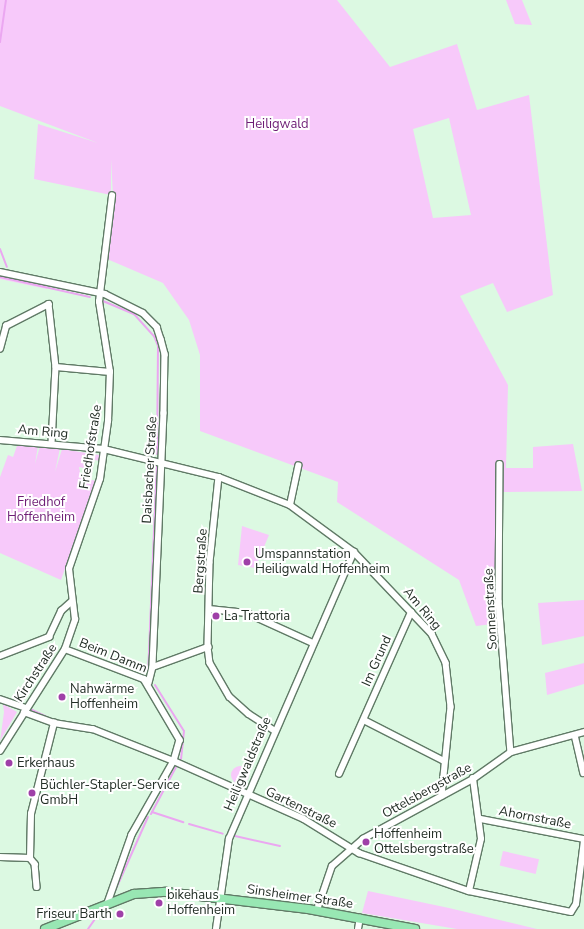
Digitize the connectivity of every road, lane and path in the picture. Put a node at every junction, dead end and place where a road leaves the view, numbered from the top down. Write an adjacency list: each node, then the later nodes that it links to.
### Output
1 (112, 196): 3 (street)
2 (0, 272): 3 (street, Daisbacher Straße)
3 (100, 293): 6 (street, Friedhofstraße); 10 (street, Daisbacher Straße)
4 (0, 349): 5 (street)
5 (56, 367): 6 (street); 8 (street)
6 (110, 372): 9 (street, Friedhofstraße)
7 (0, 440): 8 (street, Am Ring)
8 (52, 444): 9 (street, Am Ring)
9 (104, 449): 10 (street, Am Ring); 16 (street, Friedhofstraße)
10 (161, 460): 13 (street, Am Ring); 23 (street, Daisbacher Straße)
11 (500, 464): 33 (street, Sonnenstraße)
12 (298, 466): 14 (street)
13 (219, 477): 14 (street, Am Ring); 17 (street, Bergstraße)
14 (290, 505): 15 (street, Am Ring)
15 (354, 552): 18 (street, Am Ring); 19 (street, Heiligwaldstraße)
16 (71, 602): 21 (street, Kirchstraße); 22 (street)
17 (209, 609): 19 (street); 20 (street, Bergstraße)
18 (411, 612): 27 (street, Im Grund); 35 (street, Am Ring)
19 (313, 643): 29 (street, Heiligwaldstraße)
20 (208, 647): 23 (street); 29 (street, Bergstraße)
21 (65, 649): 24 (street, Beim Damm); 26 (street, Kirchstraße)
22 (0, 656)
23 (153, 667): 24 (street, Daisbacher Straße)
24 (149, 683): 34 (street, Beim Damm)
25 (0, 699): 26 (street, Gartenstraße)
26 (25, 710): 28 (street, Gartenstraße); 32 (street, Kirchstraße)
27 (364, 720): 35 (street); 37 (street, Im Grund)
28 (54, 723): 34 (street, Gartenstraße); 45 (street)
29 (274, 730): 39 (street, Heiligwaldstraße)
30 (584, 732): 31 (street, Ottelsbergstraße)
31 (575, 735): 33 (street, Ottelsbergstraße); 36 (street)
32 (0, 751)
33 (512, 752): 38 (street, Ottelsbergstraße)
34 (174, 761): 39 (street, Gartenstraße); 49 (street, Beim Damm)
35 (444, 761): 40 (street, Am Ring)
36 (584, 773)
37 (339, 774)
38 (473, 779): 40 (street, Ottelsbergstraße); 41 (street)
39 (247, 794): 43 (street, Gartenstraße); 48 (street, Heiligwaldstraße)
40 (442, 796): 43 (street, Ottelsbergstraße)
41 (481, 819): 42 (street, Ahornstraße); 47 (street)
42 (584, 840): 47 (street, Gartenstraße)
43 (354, 846): 47 (street, Gartenstraße); 50 (street, Ottelsbergstraße)
44 (0, 857): 45 (street)
45 (30, 858): 46 (street)
46 (37, 887)
47 (469, 891)
48 (220, 898): 49 (main road, Sinsheimer Straße); 50 (main road, Sinsheimer Straße); 53 (street, Heiligwaldstraße)
49 (108, 903): 52 (main road, Sinsheimer Straße)
50 (317, 910): 51 (main road, Sinsheimer Straße)
51 (360, 918): 54 (street, Sinsheimer Straße); 55 (main road, Sinsheimer Straße)
52 (50, 929)
53 (216, 929)
54 (358, 929)
55 (415, 929)

